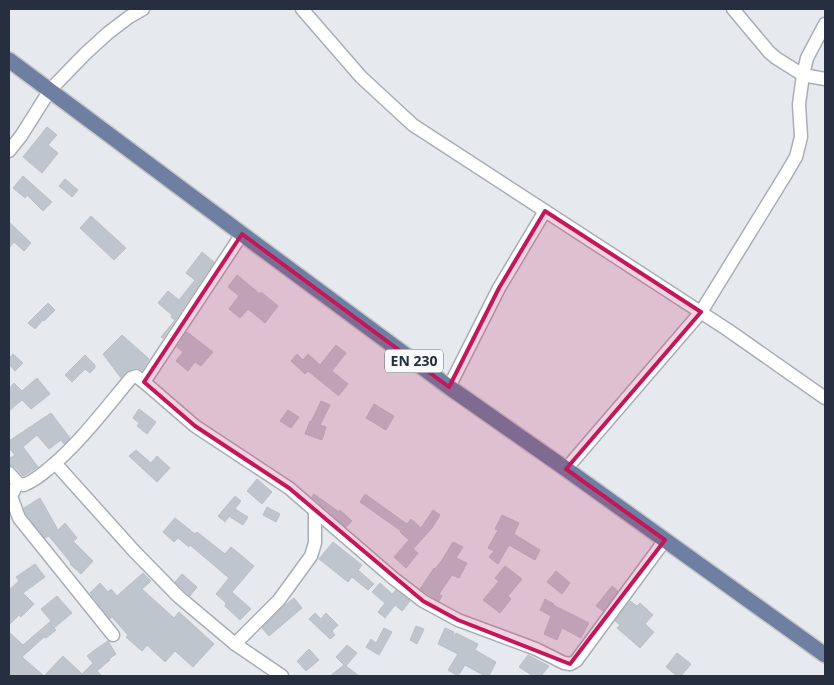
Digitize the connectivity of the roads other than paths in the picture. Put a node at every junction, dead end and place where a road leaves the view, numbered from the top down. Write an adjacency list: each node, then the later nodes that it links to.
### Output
1 (143, 9): 8 (street)
2 (302, 9): 10 (street)
3 (733, 9): 6 (street)
4 (825, 24): 6 (street)
5 (9, 60): 8 (main road, EN 230)
6 (803, 75): 7 (street); 12 (street)
7 (825, 80)
8 (50, 90): 9 (street); 11 (main road, EN 230)
9 (9, 151)
10 (545, 211): 12 (street); 14 (street)
11 (242, 234): 13 (street); 14 (main road, EN 230)
12 (701, 312): 15 (street); 17 (street)
13 (144, 382): 16 (street); 20 (street)
14 (449, 387): 17 (main road, EN 230)
15 (825, 398)
16 (55, 464): 19 (street); 23 (street)
17 (566, 469): 21 (main road, EN 230)
18 (9, 473): 19 (street)
19 (18, 483): 22 (street)
20 (315, 511): 21 (street); 23 (street)
21 (665, 540): 24 (main road, EN 230)
22 (113, 635)
23 (235, 644): 25 (street)
24 (825, 655)
25 (282, 676)

